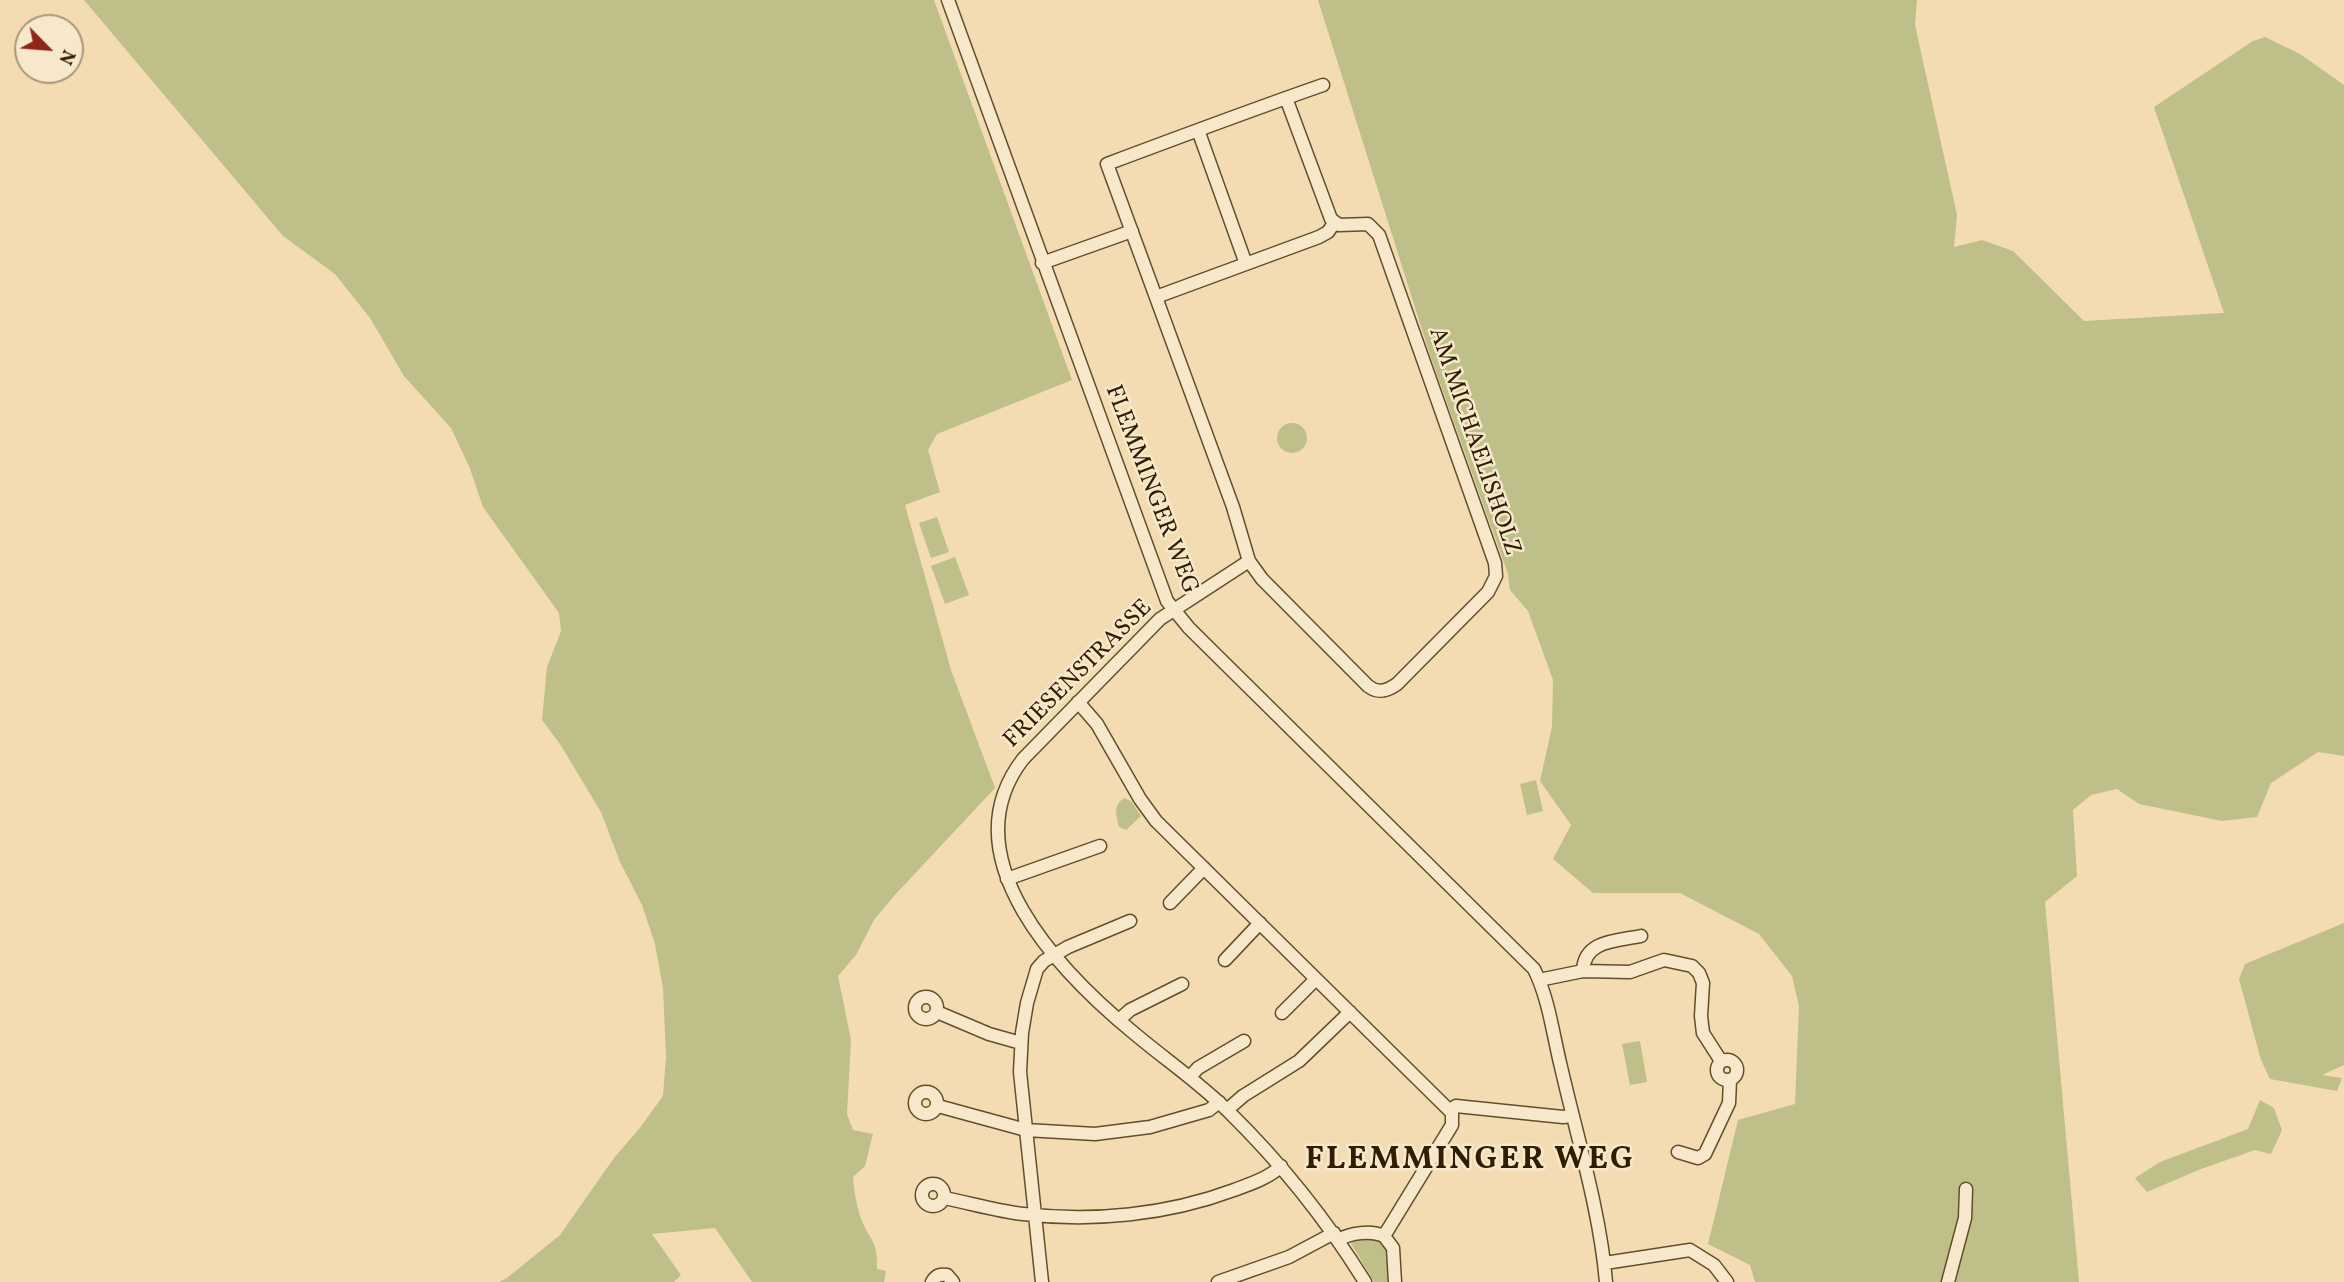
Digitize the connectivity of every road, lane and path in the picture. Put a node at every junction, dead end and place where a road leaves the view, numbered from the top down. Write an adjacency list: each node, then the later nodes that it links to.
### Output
1 (948, 0): 7 (street, FLEMMINGER WEG)
2 (1323, 85): 3 (street, AM MICHAELISHOLZ)
3 (1286, 98): 4 (street, AM MICHAELISHOLZ); 5 (street)
4 (1198, 130): 6 (street, AM MICHAELISHOLZ); 8 (street)
5 (1334, 223): 8 (street); 10 (street, AM MICHAELISHOLZ)
6 (1132, 230): 7 (street); 9 (street, AM MICHAELISHOLZ)
7 (1042, 263): 11 (street, FLEMMINGER WEG)
8 (1246, 264): 9 (street)
9 (1156, 297): 10 (street, AM MICHAELISHOLZ)
10 (1249, 561): 11 (street)
11 (1173, 610): 12 (street, FRIESENSTRASSE); 24 (street, FLEMMINGER WEG)
12 (1078, 702): 14 (street); 15 (street, FRIESENSTRASSE)
13 (1100, 846): 15 (street)
14 (1205, 868): 16 (street); 18 (street)
15 (1007, 879): 20 (street, FRIESENSTRASSE)
16 (1170, 903)
17 (1130, 921): 20 (street)
18 (1260, 923): 21 (street); 23 (street)
19 (1641, 936): 22 (street)
20 (1054, 954): 29 (street, FRIESENSTRASSE); 31 (street)
21 (1225, 960)
22 (1583, 971): 24 (street); 38 (street)
23 (1316, 979): 27 (street); 28 (street)
24 (1539, 980): 36 (street, FLEMMINGER WEG)
25 (1182, 984): 29 (street)
26 (937, 1012): 31 (street)
27 (1350, 1012): 34 (street); 35 (street)
28 (1282, 1013)
29 (1119, 1020): 32 (street, FRIESENSTRASSE)
30 (1244, 1041): 32 (street)
31 (1021, 1043): 37 (street)
32 (1190, 1077): 34 (street, FRIESENSTRASSE)
33 (938, 1106): 37 (street)
34 (1223, 1106): 37 (street); 39 (street, FRIESENSTRASSE)
35 (1450, 1110): 36 (street); 43 (street)
36 (1572, 1116): 45 (street, FLEMMINGER WEG)
37 (1026, 1130): 42 (street)
38 (1678, 1152)
39 (1281, 1166): 42 (street); 44 (street, FRIESENSTRASSE)
40 (1966, 1189): 54 (street)
41 (944, 1198): 42 (street)
42 (1034, 1214): 48 (street)
43 (1384, 1236): 44 (street); 51 (street)
44 (1336, 1237): 49 (street); 50 (street, FRIESENSTRASSE)
45 (1605, 1263): 52 (street, FLEMMINGER WEG); 53 (street)
46 (932, 1282): 47 (street)
47 (953, 1282)
48 (1042, 1282)
49 (1218, 1282)
50 (1365, 1282)
51 (1395, 1282)
52 (1606, 1282)
53 (1727, 1282)
54 (1948, 1282)

